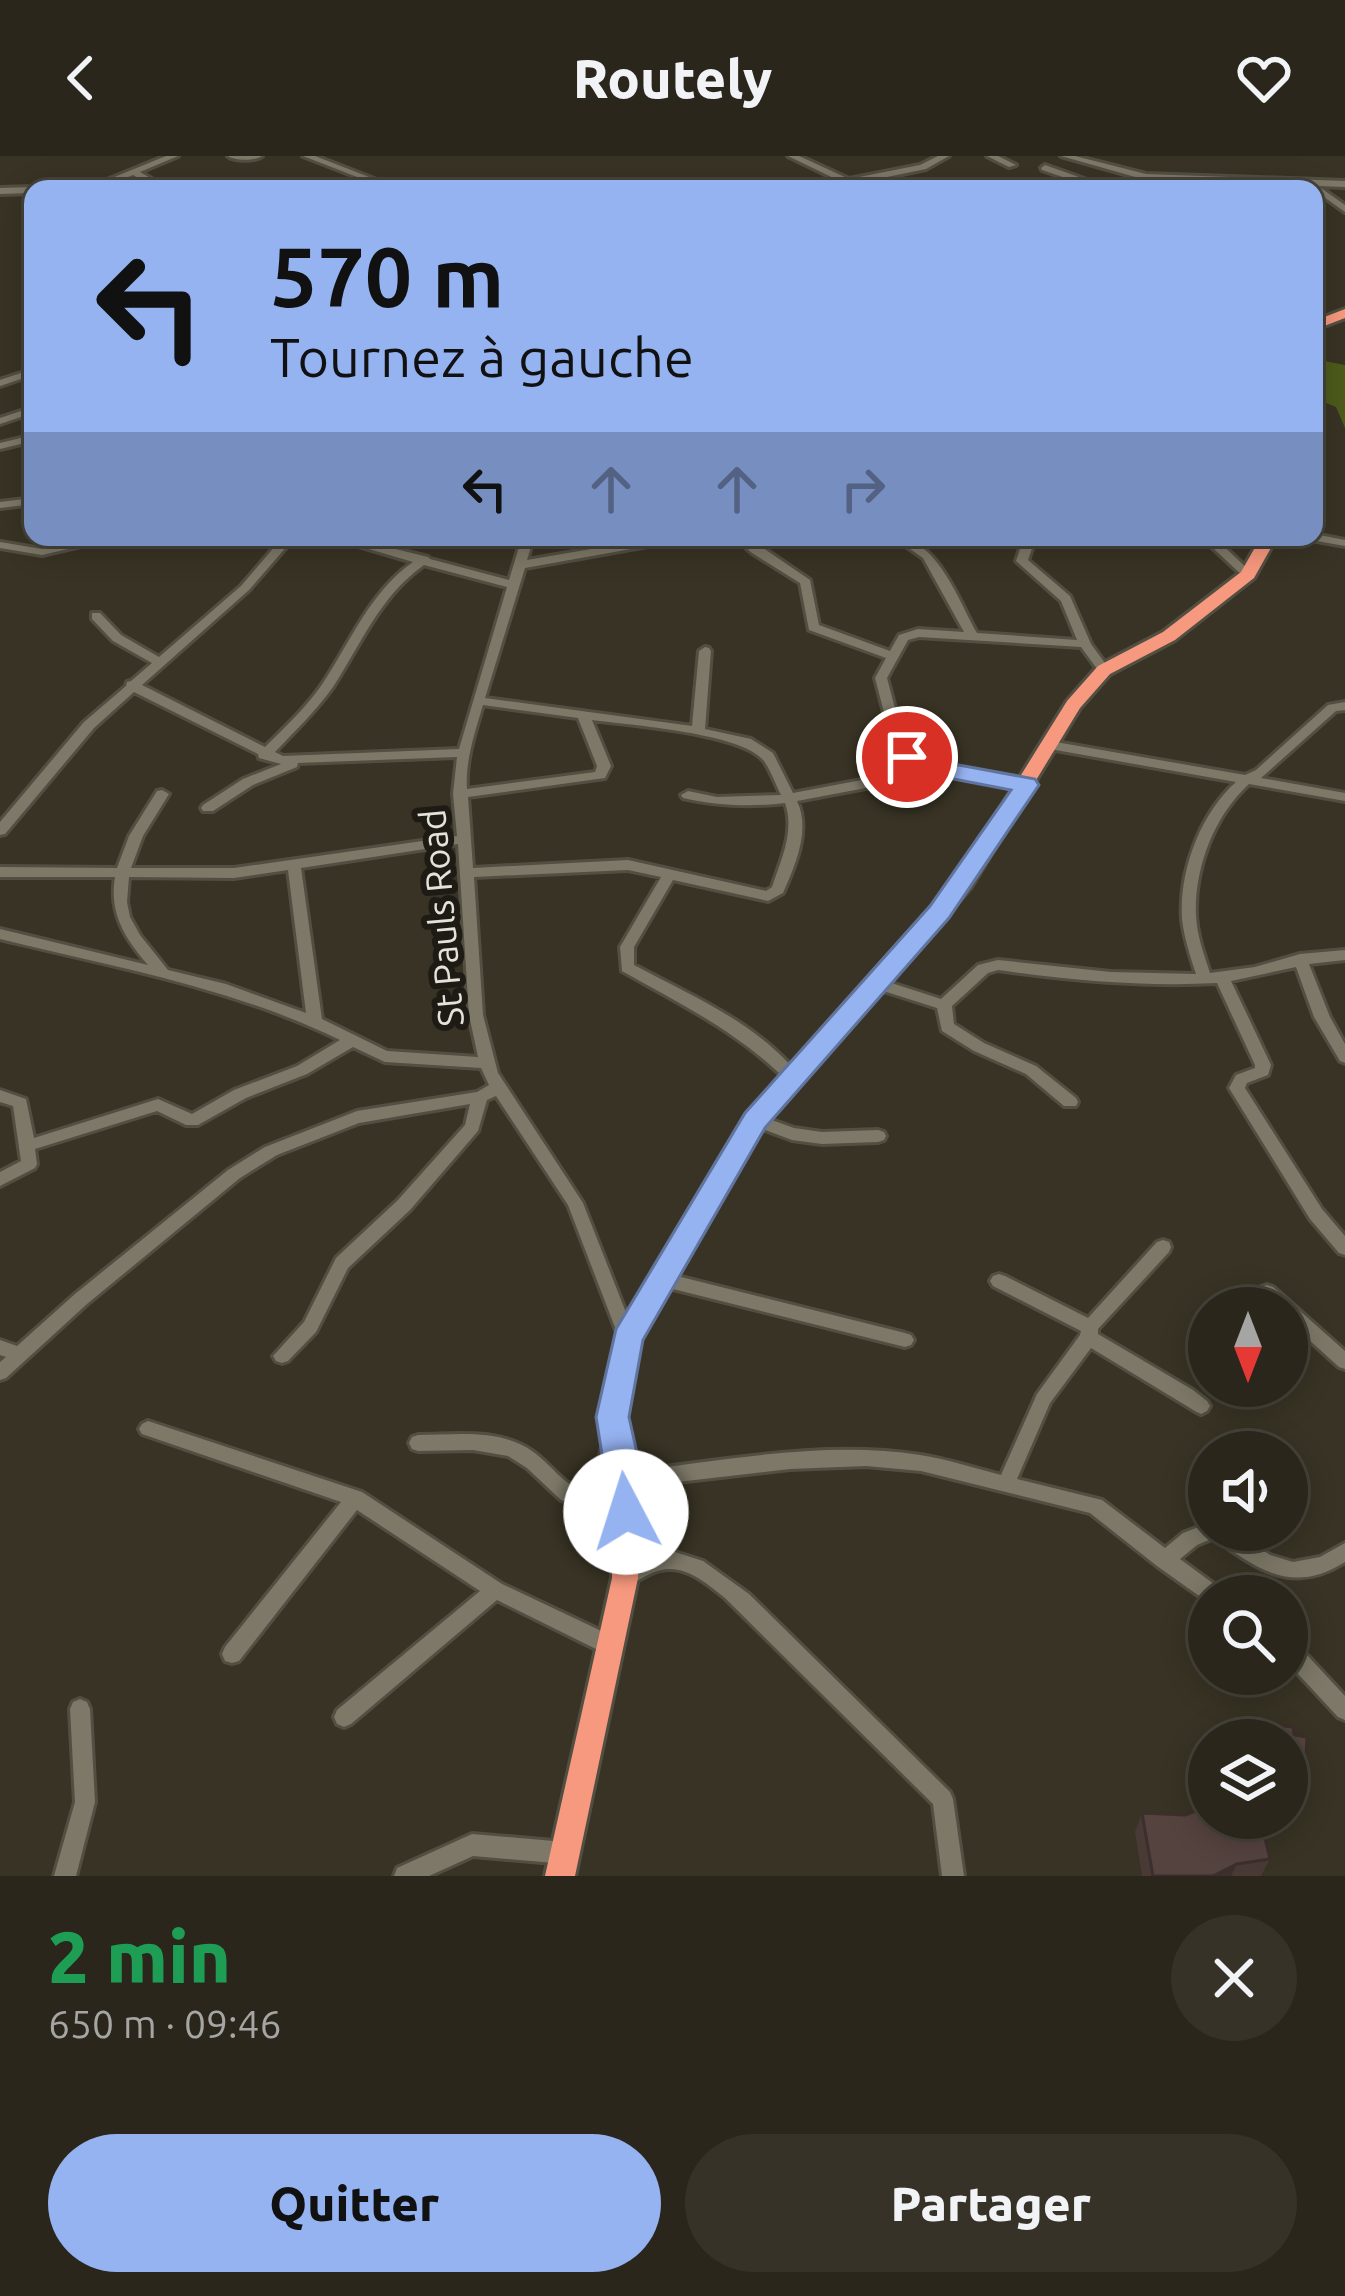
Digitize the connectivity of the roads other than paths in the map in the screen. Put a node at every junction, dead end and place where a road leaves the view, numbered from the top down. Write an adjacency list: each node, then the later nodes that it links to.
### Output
1 (174, 156): 11 (street)
2 (232, 156): 3 (street)
3 (258, 156)
4 (307, 156): 15 (street)
5 (792, 156): 16 (street)
6 (945, 156): 17 (street)
7 (991, 156): 9 (street)
8 (1065, 156): 12 (street)
9 (1012, 165)
10 (1046, 168): 18 (street)
11 (135, 173): 13 (street); 14 (street)
12 (1147, 177): 19 (street); 20 (street)
13 (97, 180)
14 (148, 180)
15 (372, 180)
16 (844, 180)
17 (857, 180)
18 (1080, 180)
19 (1146, 180)
20 (1228, 180)
21 (0, 545): 22 (street)
22 (68, 546)
23 (282, 546): 41 (street)
24 (371, 546): 32 (street)
25 (525, 546): 33 (street, St Pauls Road)
26 (629, 546): 33 (street)
27 (749, 546): 40 (street)
28 (913, 546): 37 (street)
29 (1027, 546): 38 (street)
30 (1217, 546): 34 (street)
31 (1264, 546): 34 (highway)
32 (424, 559): 35 (street); 50 (street)
33 (519, 565): 35 (street, St Pauls Road)
34 (1248, 575): 42 (highway)
35 (513, 585): 44 (street, St Pauls Road)
36 (96, 616): 41 (street)
37 (972, 636): 38 (street); 40 (street)
38 (1085, 644): 42 (street)
39 (705, 651): 47 (street)
40 (891, 656): 52 (street)
41 (158, 661): 43 (street)
42 (1104, 670): 48 (highway)
43 (131, 685): 50 (street); 61 (street)
44 (478, 700): 46 (street); 49 (street, St Pauls Road)
45 (1345, 706): 53 (street)
46 (583, 716): 47 (street); 56 (street)
47 (698, 730): 58 (street)
48 (1051, 745): 53 (street); 54 (highway)
49 (464, 753): 51 (street); 56 (street, St Pauls Road)
50 (264, 755): 51 (street)
51 (295, 763): 60 (street)
52 (943, 770): 54 (street); 58 (street)
53 (1246, 778): 59 (street); 72 (street)
54 (1027, 785): 73 (highway)
55 (162, 794): 67 (street)
56 (460, 794): 62 (street, St Pauls Road)
57 (688, 795): 58 (street)
58 (789, 796): 66 (street)
59 (1345, 797)
60 (208, 808)
61 (0, 831)
62 (464, 839): 63 (street); 65 (street, St Pauls Road)
63 (294, 865): 67 (street); 75 (street)
64 (0, 872): 67 (street)
65 (467, 873): 66 (street); 78 (street, St Pauls Road)
66 (670, 873): 79 (street)
67 (123, 875): 71 (street)
68 (0, 934): 71 (street)
69 (1345, 955): 70 (street)
70 (1300, 959): 72 (street); 77 (street)
71 (161, 971): 75 (street)
72 (1213, 977): 74 (street); 89 (street)
73 (879, 984): 74 (street); 79 (highway)
74 (944, 1005): 83 (street)
75 (315, 1022): 76 (street)
76 (349, 1042): 78 (street); 86 (street)
77 (1345, 1057)
78 (485, 1063): 80 (street, St Pauls Road)
79 (794, 1078): 84 (highway)
80 (500, 1088): 82 (street); 94 (street, St Pauls Road)
81 (0, 1096): 86 (street)
82 (480, 1097): 97 (street); 98 (street)
83 (1070, 1102)
84 (755, 1120): 85 (street); 90 (highway)
85 (878, 1136)
86 (27, 1146): 87 (street)
87 (0, 1180)
88 (1163, 1247): 93 (street)
89 (1345, 1248)
90 (661, 1280): 94 (highway); 95 (street)
91 (999, 1281): 93 (street)
92 (1308, 1329): 99 (street)
93 (1089, 1332): 101 (street); 106 (street)
94 (627, 1338): 102 (highway)
95 (905, 1340)
96 (0, 1347): 97 (street)
97 (19, 1355): 100 (street)
98 (282, 1356)
99 (1345, 1362)
100 (0, 1373)
101 (1188, 1396)
102 (613, 1417): 104 (street); 105 (highway)
103 (148, 1429): 107 (street)
104 (418, 1443)
105 (626, 1480): 106 (street); 113 (highway)
106 (1007, 1481): 111 (street)
107 (355, 1498): 114 (street); 116 (street)
108 (1188, 1541): 111 (street)
109 (1248, 1551): 110 (street)
110 (1345, 1552)
111 (1164, 1560): 112 (street)
112 (1188, 1577)
113 (625, 1578): 115 (highway); 124 (street)
114 (495, 1590): 115 (street); 120 (street)
115 (607, 1644): 121 (highway)
116 (232, 1654)
117 (1308, 1671): 119 (street)
118 (80, 1709): 122 (street)
119 (1345, 1711)
120 (344, 1718)
121 (563, 1865): 123 (street)
122 (65, 1876)
123 (405, 1876)
124 (953, 1876)

